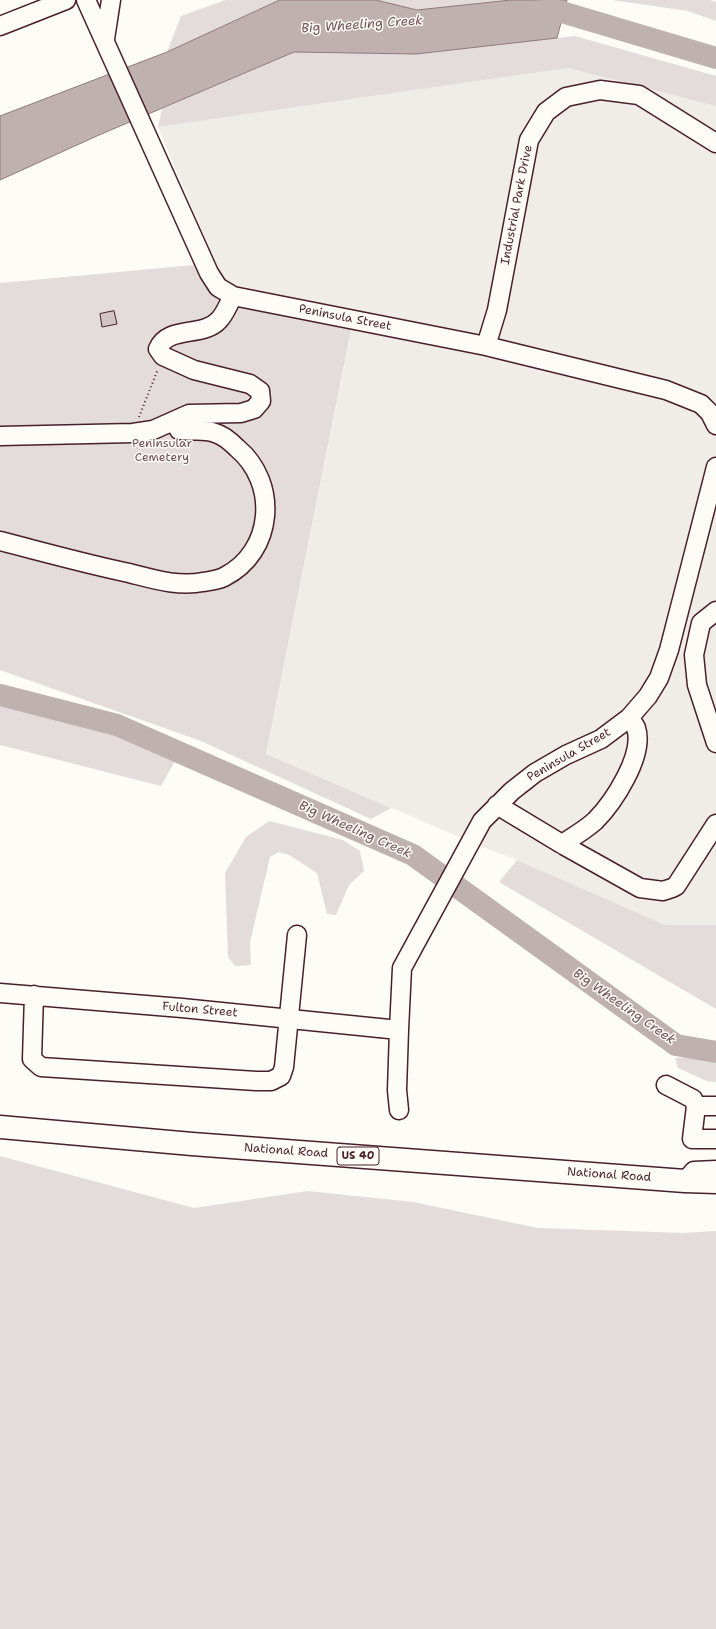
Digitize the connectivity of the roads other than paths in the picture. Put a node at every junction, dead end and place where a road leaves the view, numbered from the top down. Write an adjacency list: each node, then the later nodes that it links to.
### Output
1 (66, 0): 4 (street)
2 (86, 0): 5 (street, Peninsula Street)
3 (111, 0): 5 (street)
4 (0, 26)
5 (107, 44): 7 (street, Peninsula Street)
6 (716, 144): 8 (street, Industrial Park Drive)
7 (234, 296): 8 (street, Peninsula Street); 9 (street)
8 (486, 346): 10 (street, Peninsula Street)
9 (174, 421): 11 (street); 13 (street)
10 (716, 425)
11 (0, 436)
12 (716, 467): 15 (street, Peninsula Street)
13 (0, 541)
14 (716, 611): 16 (street)
15 (669, 650): 16 (street); 17 (street, Peninsula Street)
16 (694, 655): 18 (street)
17 (629, 718): 19 (street, Peninsula Street); 21 (street)
18 (716, 743)
19 (497, 805): 21 (street); 26 (street, Peninsula Street)
20 (716, 824): 21 (street)
21 (562, 844)
22 (297, 935): 25 (street)
23 (0, 993): 24 (street, Fulton Street)
24 (34, 995): 25 (street, Fulton Street); 25 (street)
25 (289, 1018): 26 (street, Fulton Street)
26 (399, 1030): 30 (street, Peninsula Street)
27 (666, 1085): 28 (street)
28 (696, 1106): 29 (street); 32 (street)
29 (716, 1106)
30 (399, 1110)
31 (0, 1127): 34 (main road, National Road / US 40)
32 (716, 1140)
33 (716, 1170): 34 (street)
34 (685, 1181): 35 (main road, National Road / US 40)
35 (716, 1182)

